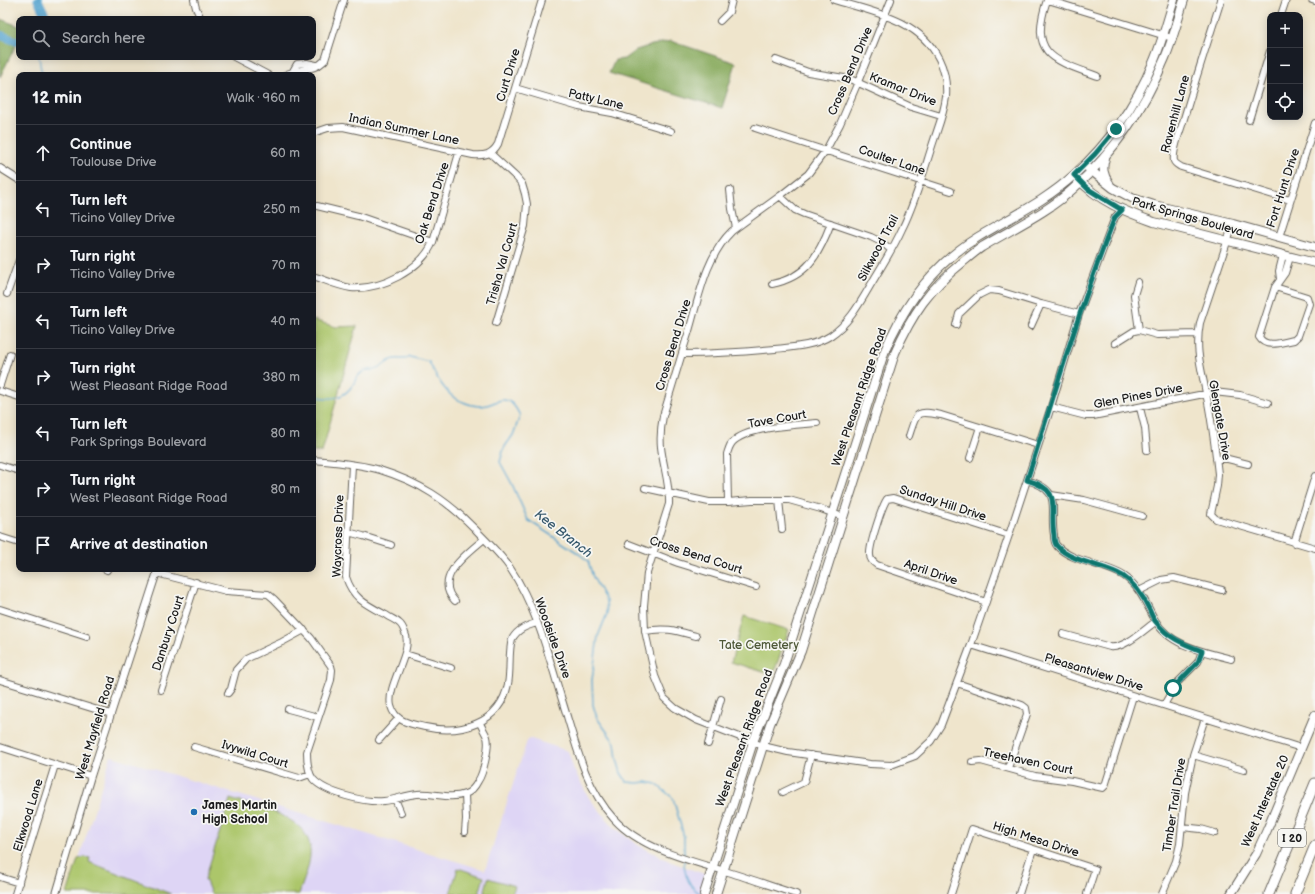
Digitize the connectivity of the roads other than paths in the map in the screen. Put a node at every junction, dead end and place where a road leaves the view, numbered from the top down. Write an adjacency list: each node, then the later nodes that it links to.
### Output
1 (194, 0): 14 (street)
2 (344, 0): 22 (street)
3 (542, 0): 25 (street, Curt Drive)
4 (732, 0): 15 (street)
5 (834, 0): 13 (street, Silkwood Trail)
6 (891, 0): 13 (street, Cross Bend Drive)
7 (1048, 0): 16 (street); 23 (street)
8 (1174, 0): 16 (main road, West Pleasant Ridge Road)
9 (1184, 0): 17 (main road, West Pleasant Ridge Road)
10 (1221, 0): 49 (street, Ravenhill Lane)
11 (1286, 0): 12 (street)
12 (1282, 12)
13 (886, 15): 24 (street, Cross Bend Drive); 26 (street, Silkwood Trail)
14 (200, 16)
15 (720, 20)
16 (1163, 35): 17 (street); 36 (main road, West Pleasant Ridge Road)
17 (1172, 38): 35 (main road, West Pleasant Ridge Road)
18 (240, 60): 21 (street)
19 (776, 60): 24 (street, Kramar Drive)
20 (1267, 61): 27 (street)
21 (262, 72)
22 (291, 72)
23 (1097, 76)
24 (858, 82): 26 (street, Kramar Drive); 32 (street, Cross Bend Drive)
25 (515, 88): 30 (street, Patty Lane); 34 (street, Curt Drive)
26 (941, 116): 41 (street, Silkwood Trail)
27 (1249, 120)
28 (1315, 123): 49 (street, Fort Hunt Drive)
29 (755, 128): 32 (street, Coulter Lane)
30 (671, 131)
31 (316, 132): 33 (street, Indian Summer Lane)
32 (826, 150): 41 (street, Coulter Lane); 48 (street, Cross Bend Drive)
33 (459, 153): 34 (street, Indian Summer Lane); 57 (street, Oak Bend Drive)
34 (491, 154): 70 (street, Trisha Val Court)
35 (1107, 155): 38 (main road, West Pleasant Ridge Road); 43 (main road)
36 (1085, 164): 38 (main road, Park Springs Boulevard); 39 (main road, West Pleasant Ridge Road)
37 (0, 168): 40 (street)
38 (1092, 171): 42 (main road, West Pleasant Ridge Road); 43 (main road, Park Springs Boulevard)
39 (1074, 175): 42 (main road, Park Springs Boulevard); 104 (main road, West Pleasant Ridge Road)
40 (16, 178)
41 (920, 182): 45 (street, Coulter Lane); 59 (street, Silkwood Trail)
42 (1080, 182): 46 (main road, Park Springs Boulevard); 47 (main road, West Pleasant Ridge Road)
43 (1115, 189): 53 (main road, Park Springs Boulevard)
44 (730, 190): 54 (street)
45 (951, 191)
46 (1093, 193): 47 (main road); 51 (main road, Park Springs Boulevard)
47 (1065, 195): 106 (main road, West Pleasant Ridge Road)
48 (780, 196): 52 (street); 54 (street, Cross Bend Drive)
49 (1290, 200): 55 (street, Fort Hunt Drive)
50 (316, 206): 57 (street)
51 (1122, 210): 56 (main road, Park Springs Boulevard); 69 (street, West Pleasant Ridge Road)
52 (831, 223): 59 (street); 65 (street)
53 (1233, 224): 55 (main road, Park Springs Boulevard); 56 (street, Glengate Drive)
54 (736, 228): 77 (street, Cross Bend Drive)
55 (1279, 237): 58 (main road, Park Springs Boulevard)
56 (1228, 241): 60 (main road, Park Springs Boulevard); 74 (street, Glengate Drive)
57 (433, 242): 63 (street, Oak Bend Drive)
58 (1315, 247)
59 (891, 250): 77 (street, Silkwood Trail)
60 (1287, 256): 61 (main road, Park Springs Boulevard); 66 (street)
61 (1315, 263)
62 (16, 268): 67 (street)
63 (316, 277)
64 (1138, 282): 73 (street)
65 (772, 284)
66 (1276, 287): 66 (street)
67 (7, 294)
68 (1040, 304): 69 (street); 71 (street); 72 (street)
69 (1079, 314): 83 (street, West Pleasant Ridge Road)
70 (496, 323)
71 (956, 325)
72 (1031, 326)
73 (1139, 330): 74 (street); 75 (street)
74 (1198, 334): 80 (street, Glengate Drive)
75 (1115, 343)
76 (10, 354): 78 (street)
77 (682, 354): 100 (street, Cross Bend Drive)
78 (0, 385)
79 (0, 391): 81 (street)
80 (1206, 393): 82 (street, Glen Pines Drive); 84 (street, Glen Pines Drive); 91 (street, Glengate Drive)
81 (16, 395)
82 (1268, 404)
83 (1051, 407): 84 (street, Glen Pines Drive); 88 (street, West Pleasant Ridge Road)
84 (1140, 408): 89 (street)
85 (817, 423): 103 (street, Tave Court)
86 (980, 427): 87 (street); 88 (street); 90 (street)
87 (909, 436)
88 (1038, 445): 98 (street, West Pleasant Ridge Road)
89 (1147, 450)
90 (970, 458)
91 (1216, 459): 93 (street); 113 (street, Glengate Drive)
92 (316, 460): 95 (street, Woodside Drive)
93 (1248, 464)
94 (0, 465): 96 (street)
95 (352, 465): 108 (street, Waycross Drive); 111 (street, Woodside Drive)
96 (16, 470)
97 (1315, 476): 113 (street)
98 (1027, 480): 101 (street); 109 (street, West Pleasant Ridge Road)
99 (645, 488): 100 (street)
100 (669, 493): 103 (street); 117 (street, Cross Bend Drive)
101 (1051, 495): 105 (street); 124 (street)
102 (779, 500): 103 (street); 104 (street); 107 (street)
103 (728, 502)
104 (832, 512): 106 (street); 156 (main road, West Pleasant Ridge Road)
105 (1142, 516)
106 (843, 517): 158 (main road, West Pleasant Ridge Road)
107 (782, 529)
108 (348, 532): 115 (street); 137 (street, Waycross Drive)
109 (1009, 535): 118 (street, Sunday Hill Drive); 126 (street, West Pleasant Ridge Road)
110 (0, 537): 112 (street)
111 (484, 539): 125 (street); 129 (street, Woodside Drive)
112 (16, 542)
113 (1294, 543): 116 (street, Glengate Drive)
114 (629, 544): 117 (street, Cross Bend Court)
115 (391, 545)
116 (1315, 548)
117 (653, 554): 122 (street, Cross Bend Court); 131 (street, Cross Bend Drive)
118 (872, 560): 126 (street, April Drive)
119 (157, 572): 148 (street, West Mayfield Road)
120 (161, 572): 121 (street)
121 (196, 582): 130 (street); 142 (street, Danbury Court)
122 (756, 587)
123 (1222, 590): 124 (street)
124 (1139, 591): 128 (street)
125 (456, 601)
126 (986, 602): 135 (street, West Pleasant Ridge Road)
127 (0, 609): 134 (street)
128 (1155, 622): 132 (street); 136 (street)
129 (537, 623): 153 (street); 180 (street, Woodside Drive)
130 (304, 630): 143 (street); 150 (street)
131 (645, 631): 133 (street); 154 (street, Cross Bend Drive)
132 (1063, 634)
133 (696, 636)
134 (87, 637)
135 (971, 645): 141 (street, West Pleasant Ridge Road); 144 (street, Pleasantview Drive)
136 (1202, 651): 138 (street); 146 (street)
137 (404, 654): 139 (street); 151 (street, Waycross Drive)
138 (1232, 659)
139 (451, 668)
140 (0, 680): 148 (street)
141 (957, 684): 162 (street, West Pleasant Ridge Road); 166 (street)
142 (161, 690)
143 (228, 694)
144 (1133, 696): 146 (street, Pleasantview Drive); 166 (street, Treehaven Court)
145 (721, 699): 154 (street)
146 (1164, 705): 152 (street, Pleasantview Drive)
147 (288, 709): 150 (street)
148 (111, 714): 169 (street, West Mayfield Road)
149 (1315, 714): 161 (main road, West Interstate 20)
150 (318, 717): 168 (street)
151 (399, 718): 153 (street); 155 (street)
152 (1205, 718): 161 (street, Pleasantview Drive); 163 (street, Timber Trail Drive)
153 (480, 724): 172 (street)
154 (713, 726): 156 (street, Cross Bend Drive); 157 (street)
155 (379, 740)
156 (752, 742): 158 (street, Cross Bend Drive); 180 (main road, West Pleasant Ridge Road)
157 (708, 744)
158 (763, 746): 162 (street, West Pleasant Ridge Road); 181 (main road, West Pleasant Ridge Road)
159 (0, 747): 165 (street)
160 (194, 747): 168 (street, Ivywild Court)
161 (1302, 748): 193 (main road, West Interstate 20)
162 (811, 755): 171 (street)
163 (1193, 755): 167 (street); 175 (street, Timber Trail Drive)
164 (972, 762): 166 (street, Treehaven Court)
165 (55, 765): 169 (street); 183 (street, Elkwood Lane)
166 (1008, 768)
167 (1244, 770)
168 (310, 774): 173 (street)
169 (91, 776): 186 (street, West Mayfield Road)
170 (1315, 783): 194 (highway, I 20)
171 (783, 792)
172 (465, 794): 173 (street); 176 (street)
173 (394, 799): 174 (street)
174 (401, 813)
175 (1182, 827): 177 (street); 192 (street, Timber Trail Drive)
176 (464, 832)
177 (1215, 833)
178 (1315, 846): 195 (highway, I 20)
179 (1033, 849): 189 (street, High Mesa Drive); 190 (street); 191 (street, High Mesa Drive)
180 (712, 867): 181 (street, Woodside Drive); 187 (main road, West Pleasant Ridge Road)
181 (723, 871): 184 (main road, West Pleasant Ridge Road); 188 (street, Woodside Drive)
182 (0, 877): 183 (street)
183 (18, 883): 185 (street, Elkwood Lane)
184 (716, 892)
185 (15, 894)
186 (56, 894)
187 (704, 894)
188 (796, 894)
189 (951, 894)
190 (1019, 894)
191 (1087, 894)
192 (1162, 894)
193 (1231, 894)
194 (1269, 894)
195 (1295, 894)

